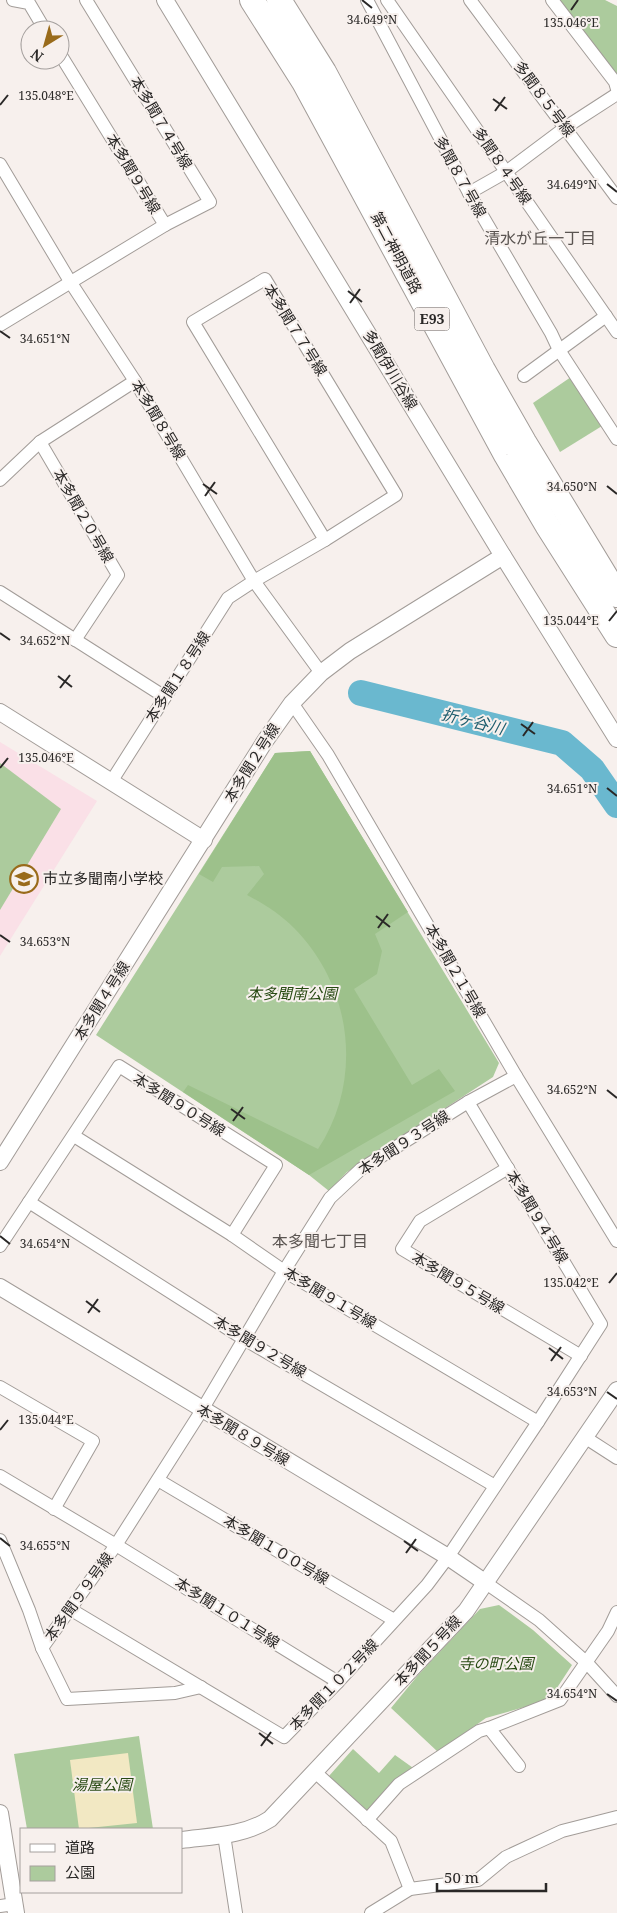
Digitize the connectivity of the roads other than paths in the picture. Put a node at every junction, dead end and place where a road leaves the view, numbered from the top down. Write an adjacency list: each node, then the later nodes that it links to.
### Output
1 (13, 0): 10 (street)
2 (86, 0): 20 (street, 本多聞７４号線)
3 (165, 0): 32 (street, 多聞伊川谷線)
4 (252, 0): 36 (highway, 第二神明道路 / E93)
5 (279, 0): 35 (highway, 第二神明道路 / E93)
6 (367, 0): 18 (street, 多聞８７号線)
7 (387, 0): 17 (street, 多聞８４号線)
8 (470, 0): 15 (street, 多聞８５号線)
9 (552, 0): 13 (street)
10 (32, 2): 11 (street)
11 (40, 20)
12 (70, 70): 20 (street, 本多聞９号線)
13 (617, 88)
14 (617, 94): 15 (street)
15 (566, 127): 17 (street); 19 (street, 多聞８５号線)
16 (0, 164): 21 (street, 本多聞８号線)
17 (506, 172): 18 (street); 22 (street, 多聞８４号線)
18 (469, 193): 25 (street, 多聞８７号線)
19 (617, 198)
20 (164, 225): 21 (street, 本多聞９号線)
21 (71, 283): 23 (street, 本多聞９号線); 27 (street, 本多聞８号線)
22 (606, 316): 24 (street, 多聞８４号線); 25 (street)
23 (0, 325)
24 (617, 332)
25 (559, 350): 26 (street); 28 (street, 多聞８７号線)
26 (524, 376)
27 (135, 381): 29 (street); 33 (street, 本多聞８号線)
28 (617, 439)
29 (40, 442): 30 (street); 37 (street, 本多聞２０号線)
30 (0, 480)
31 (325, 540): 31 (street, 本多聞７７号線); 33 (street, 本多聞７７号線)
32 (503, 556): 38 (street, 本多聞２号線); 42 (street, 多聞伊川谷線)
33 (254, 581): 38 (street, 本多聞８号線); 39 (street, 本多聞１８号線)
34 (0, 592): 37 (street)
35 (617, 595)
36 (617, 635)
37 (75, 640): 39 (street)
38 (321, 673): 40 (street, 本多聞２号線)
39 (164, 697): 43 (street, 本多聞１８号線)
40 (292, 703): 44 (street, 本多聞２号線); 45 (street, 本多聞２１号線)
41 (0, 712): 43 (street)
42 (617, 739)
43 (111, 782): 44 (street)
44 (204, 840): 48 (street, 本多聞４号線)
45 (516, 1076): 46 (street, 本多聞９３号線); 52 (street, 本多聞２１号線)
46 (468, 1102): 49 (street, 本多聞９４号線); 54 (street, 本多聞９３号線)
47 (74, 1136): 50 (street, 本多聞９０号線); 51 (street, 本多聞９１号線); 51 (street, 本多聞９０号線)
48 (0, 1162)
49 (508, 1168): 57 (street, 本多聞９４号線); 57 (street, 本多聞９５号線)
50 (30, 1202): 53 (street, 本多聞９０号線); 56 (street, 本多聞９２号線)
51 (232, 1236): 54 (street, 本多聞９１号線)
52 (617, 1241)
53 (0, 1246)
54 (284, 1271): 56 (street, 本多聞９３号線); 61 (street, 本多聞９１号線)
55 (0, 1287): 60 (street, 本多聞８９号線)
56 (244, 1339): 60 (street, 本多聞９３号線); 66 (street, 本多聞９２号線)
57 (581, 1356): 61 (street, 本多聞９４号線)
58 (0, 1387): 67 (street)
59 (617, 1390): 62 (street, 本多聞５号線)
60 (202, 1410): 65 (street, 本多聞９９号線); 70 (street, 本多聞８９号線)
61 (538, 1422): 66 (street, 本多聞９４号線)
62 (586, 1438): 63 (street); 71 (street, 本多聞５号線)
63 (617, 1458)
64 (0, 1476): 67 (street, 本多聞１０１号線)
65 (158, 1480): 69 (street, 本多聞９９号線); 74 (street, 本多聞１００号線)
66 (495, 1486): 70 (street, 本多聞９４号線)
67 (54, 1509): 69 (street, 本多聞１０１号線)
68 (0, 1540): 75 (street)
69 (116, 1545): 72 (street, 本多聞９９号線); 77 (street, 本多聞１０１号線)
70 (448, 1557): 71 (street, 本多聞８９号線); 74 (street, 本多聞１０２号線)
71 (486, 1583): 76 (street); 82 (street, 本多聞５号線)
72 (70, 1609): 75 (street, 本多聞９９号線); 78 (street, 本多聞１０２号線)
73 (617, 1612): 76 (street)
74 (394, 1620): 77 (street, 本多聞１０２号線)
75 (42, 1648): 78 (street, 本多聞９９号線)
76 (587, 1663): 79 (street); 80 (street)
77 (338, 1682): 78 (street, 本多聞１０２号線)
78 (201, 1687)
79 (617, 1696)
80 (489, 1728): 81 (street); 85 (street)
81 (519, 1766)
82 (316, 1772): 85 (street); 86 (street, 本多聞５号線)
83 (0, 1813): 88 (street)
84 (617, 1817): 89 (street)
85 (367, 1820): 89 (street)
86 (224, 1835): 87 (street, 本多聞５号線); 91 (street)
87 (182, 1840)
88 (14, 1862): 90 (street)
89 (410, 1889): 92 (street)
90 (10, 1908)
91 (236, 1913)
92 (371, 1913)

